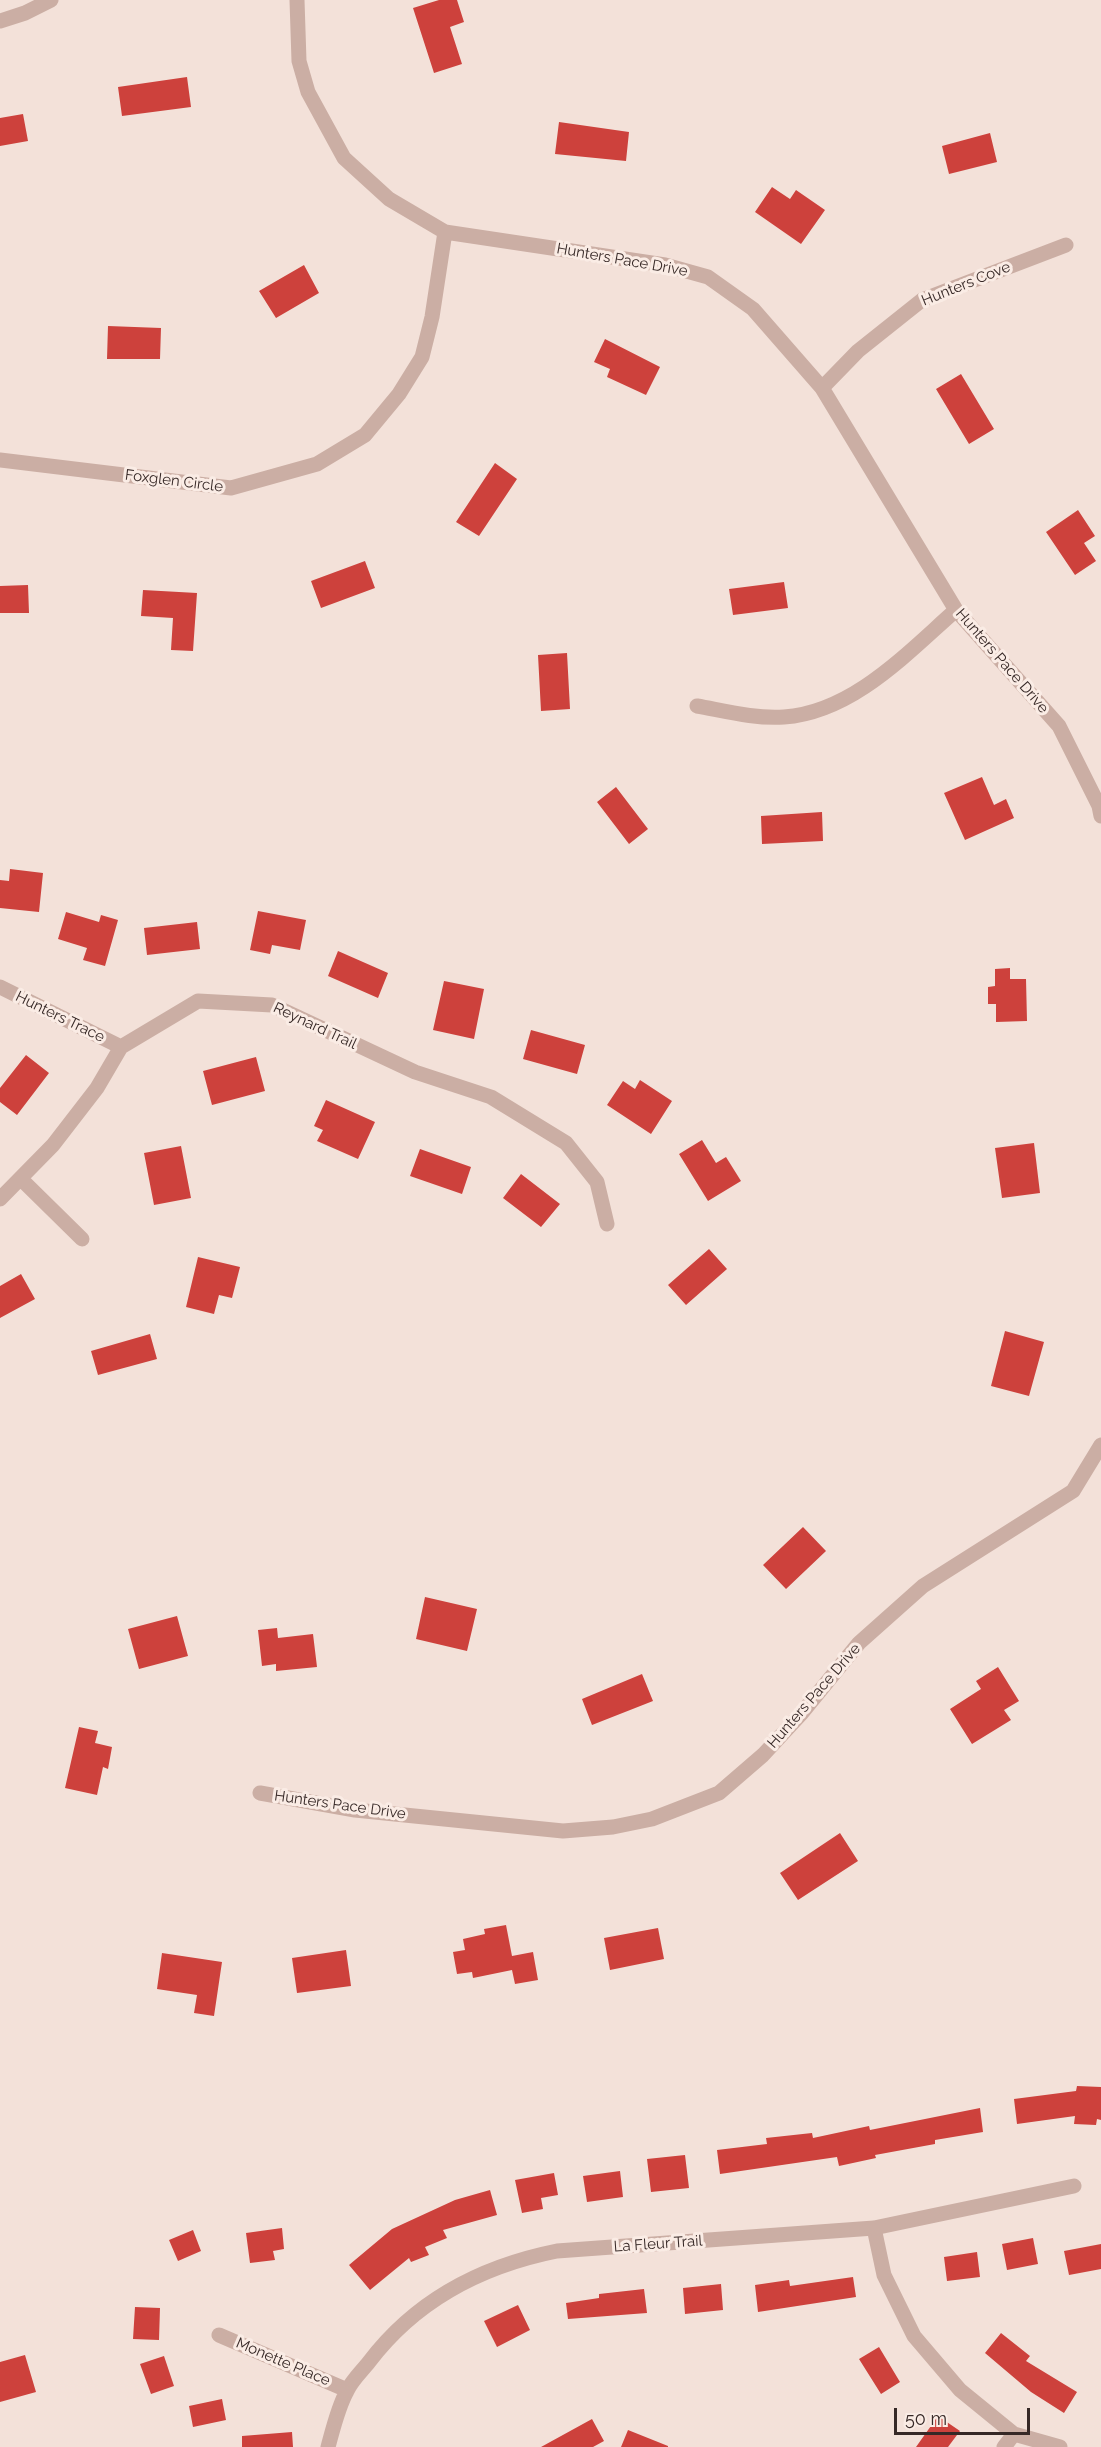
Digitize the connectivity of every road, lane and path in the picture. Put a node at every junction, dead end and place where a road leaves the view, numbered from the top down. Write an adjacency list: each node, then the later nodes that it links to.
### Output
1 (51, 0): 3 (street)
2 (297, 0): 4 (street, Hunters Pace Drive)
3 (0, 21)
4 (445, 232): 6 (street, Hunters Pace Drive); 7 (street, Foxglen Circle)
5 (1066, 245): 6 (street, Hunters Cove)
6 (822, 388): 8 (street, Hunters Pace Drive)
7 (0, 460)
8 (956, 610): 9 (street); 10 (street, Hunters Pace Drive)
9 (697, 706)
10 (1101, 816)
11 (0, 987): 12 (street, Hunters Trace)
12 (121, 1047): 13 (street, Reynard Trail); 15 (street, Reynard Trail)
13 (21, 1179): 14 (street, Reynard Trail); 16 (street)
14 (0, 1199)
15 (607, 1224)
16 (82, 1239)
17 (1101, 1445): 18 (street, Hunters Pace Drive)
18 (260, 1793)
19 (1074, 2186): 20 (street, La Fleur Trail)
20 (874, 2228): 22 (street, La Fleur Trail); 23 (street)
21 (219, 2335): 22 (street, Monette Place)
22 (347, 2390): 24 (street, La Fleur Trail)
23 (1014, 2434): 25 (street); 26 (street)
24 (328, 2447)
25 (1004, 2447)
26 (1060, 2447)

